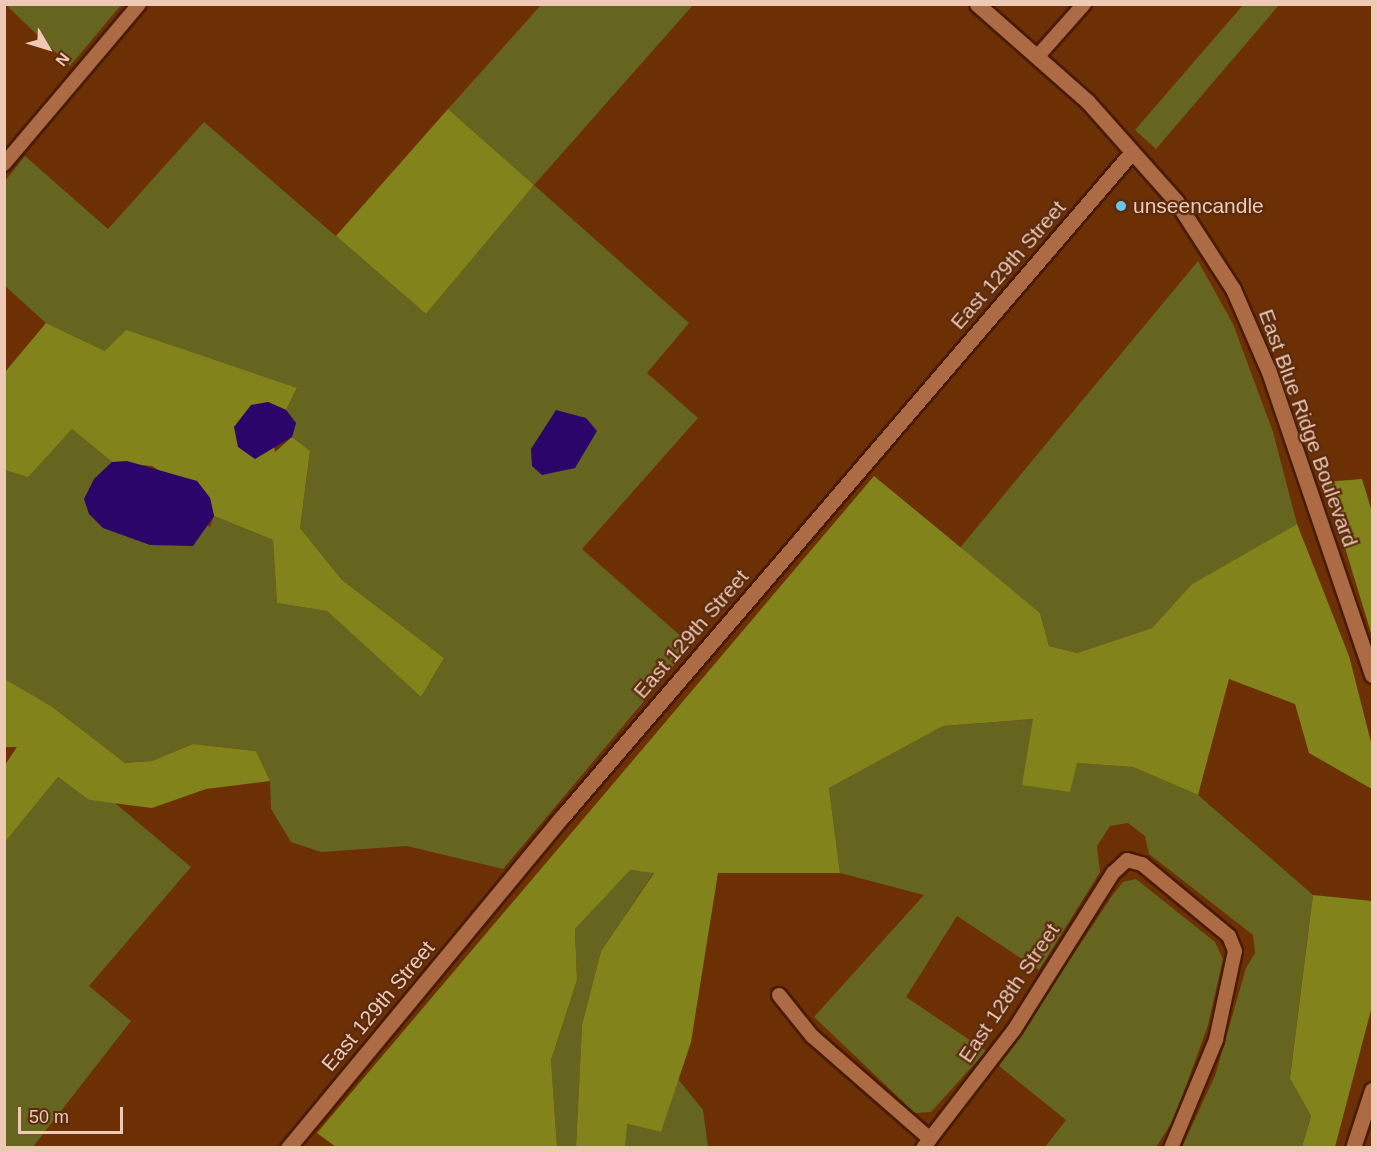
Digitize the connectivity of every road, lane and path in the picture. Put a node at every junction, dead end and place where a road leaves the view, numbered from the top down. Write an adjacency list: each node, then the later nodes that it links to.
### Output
1 (139, 4): 6 (street)
2 (977, 4): 4 (main road, East Blue Ridge Boulevard)
3 (1084, 4): 4 (street)
4 (1037, 57): 5 (main road, East Blue Ridge Boulevard)
5 (1132, 152): 7 (main road, East Blue Ridge Boulevard); 11 (main road, East 129th Street)
6 (4, 164)
7 (1372, 675)
8 (779, 995): 10 (street)
9 (1372, 1090): 13 (main road)
10 (926, 1143): 12 (street, East 128th Street)
11 (288, 1148)
12 (1171, 1148)
13 (1353, 1148)

